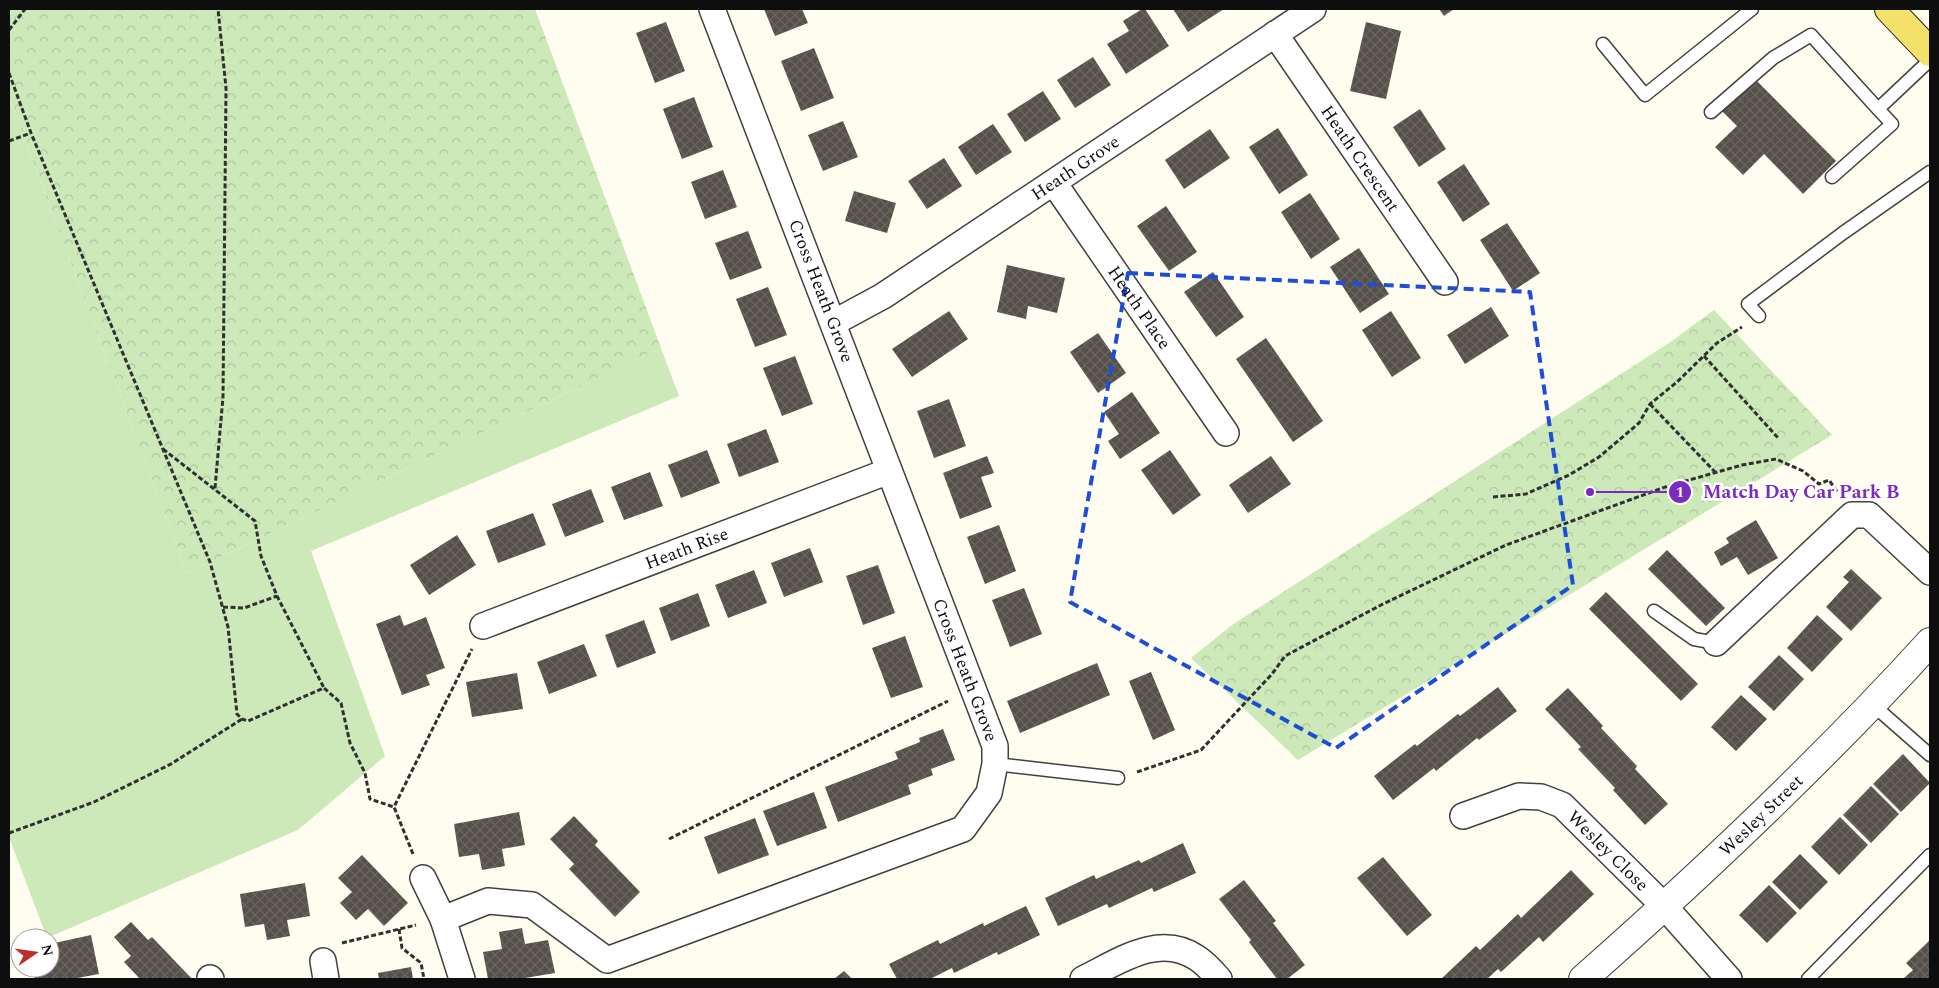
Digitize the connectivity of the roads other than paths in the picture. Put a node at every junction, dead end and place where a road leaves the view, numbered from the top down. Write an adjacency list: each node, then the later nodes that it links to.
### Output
1 (712, 9): 16 (street, Cross Heath Grove)
2 (1313, 9): 5 (street, Heath Grove)
3 (1752, 9): 6 (lane)
4 (1889, 9): 7 (main road)
5 (1276, 34): 13 (street, Heath Grove); 14 (street, Heath Crescent)
6 (1603, 44)
7 (1930, 52)
8 (1930, 60): 9 (lane)
9 (1878, 109): 10 (lane); 12 (lane)
10 (1711, 112)
11 (1930, 172): 15 (lane)
12 (1832, 177)
13 (1054, 183): 16 (street, Heath Grove); 17 (street, Heath Place)
14 (1445, 282)
15 (1760, 316)
16 (833, 323): 18 (street, Cross Heath Grove)
17 (1226, 433)
18 (889, 471): 21 (street, Heath Rise); 26 (street, Cross Heath Grove)
19 (1930, 572): 23 (street)
20 (1654, 611): 23 (lane)
21 (483, 626)
22 (1930, 642): 24 (street, Wesley Street)
23 (1716, 643)
24 (1873, 705): 25 (lane); 31 (street, Wesley Street)
25 (1928, 749)
26 (995, 764): 27 (lane); 32 (street, Cross Heath Grove)
27 (1118, 778)
28 (1463, 816): 31 (street, Wesley Close)
29 (1930, 855): 38 (lane)
30 (423, 878): 32 (street)
31 (1665, 907): 36 (street, Wesley Street); 37 (street, Wesley Close)
32 (443, 919): 33 (street)
33 (462, 979)
34 (1083, 979): 35 (street)
35 (1219, 979)
36 (1583, 979)
37 (1729, 979)
38 (1808, 979)

